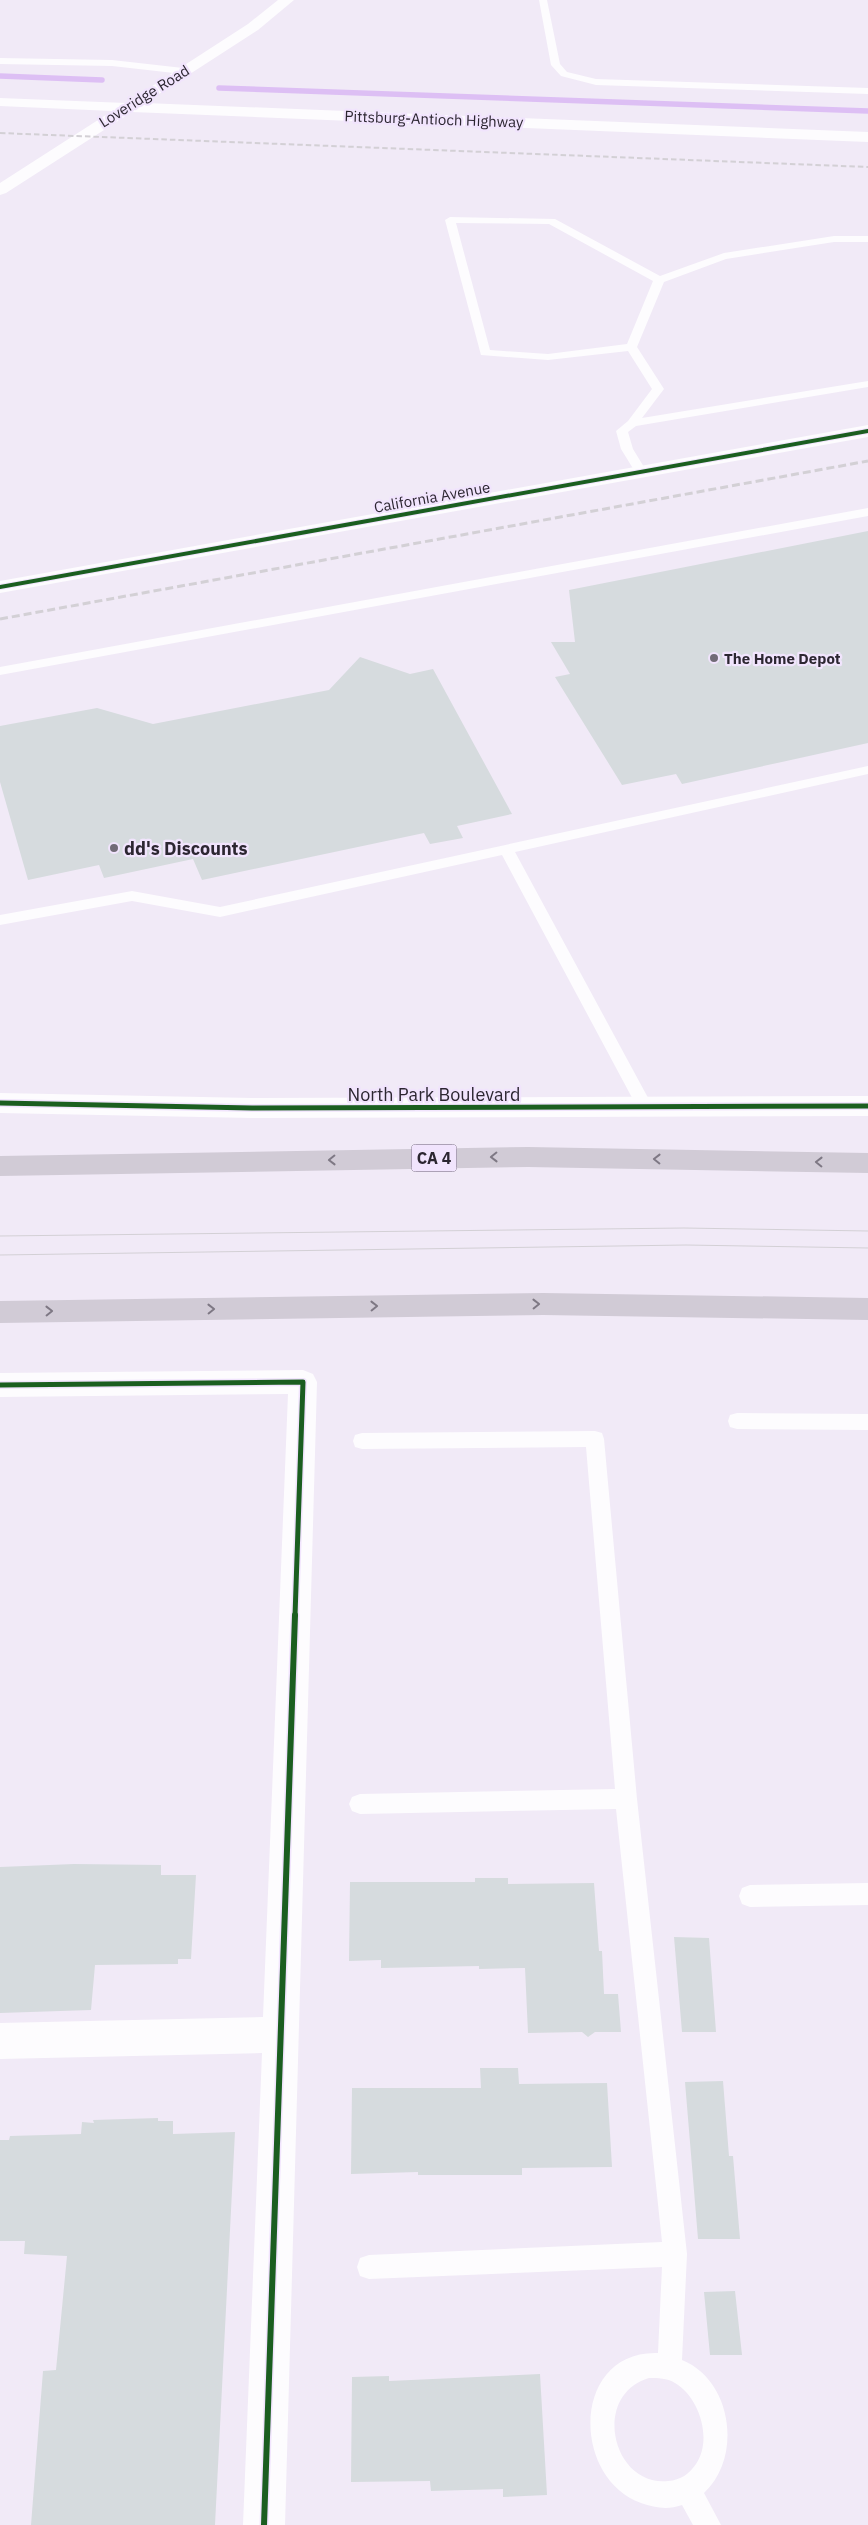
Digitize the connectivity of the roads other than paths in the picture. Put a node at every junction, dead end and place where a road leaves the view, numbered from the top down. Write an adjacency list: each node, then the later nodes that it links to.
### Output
1 (287, 0): 4 (street, Loveridge Road)
2 (543, 0): 5 (lane)
3 (0, 61): 4 (lane)
4 (183, 71): 7 (street, Loveridge Road)
5 (868, 91)
6 (0, 102): 7 (street, Pittsburg-Antioch Highway)
7 (126, 107): 8 (street, Pittsburg-Antioch Highway); 9 (street, Loveridge Road)
8 (868, 137)
9 (0, 190)
10 (868, 239): 11 (lane)
11 (659, 280): 12 (lane); 12 (lane)
12 (631, 347): 14 (lane)
13 (868, 384): 14 (lane)
14 (632, 423): 16 (lane)
15 (868, 431): 16 (street, California Avenue)
16 (641, 472): 18 (street, California Avenue)
17 (868, 512): 19 (lane)
18 (0, 587)
19 (0, 671)
20 (868, 770): 21 (lane)
21 (506, 849): 22 (lane); 25 (lane)
22 (0, 920)
23 (0, 1103): 25 (street, North Park Boulevard)
24 (868, 1106): 25 (street, North Park Boulevard)
25 (645, 1107)
26 (868, 1163): 27 (highway, CA 4, one-way to 27)
27 (0, 1166)
28 (868, 1309): 29 (highway, one-way to 28)
29 (0, 1312)
30 (0, 1384): 38 (street)
31 (737, 1421): 32 (lane)
32 (868, 1422)
33 (362, 1441): 34 (lane)
34 (626, 1799): 35 (lane); 40 (lane)
35 (360, 1804)
36 (868, 1894): 37 (lane)
37 (750, 1896)
38 (281, 2034): 39 (street); 44 (street)
39 (0, 2041)
40 (674, 2254): 41 (lane); 42 (lane)
41 (369, 2267)
42 (669, 2367): 43 (lane); 43 (lane)
43 (688, 2490): 45 (lane)
44 (264, 2525)
45 (708, 2525)

